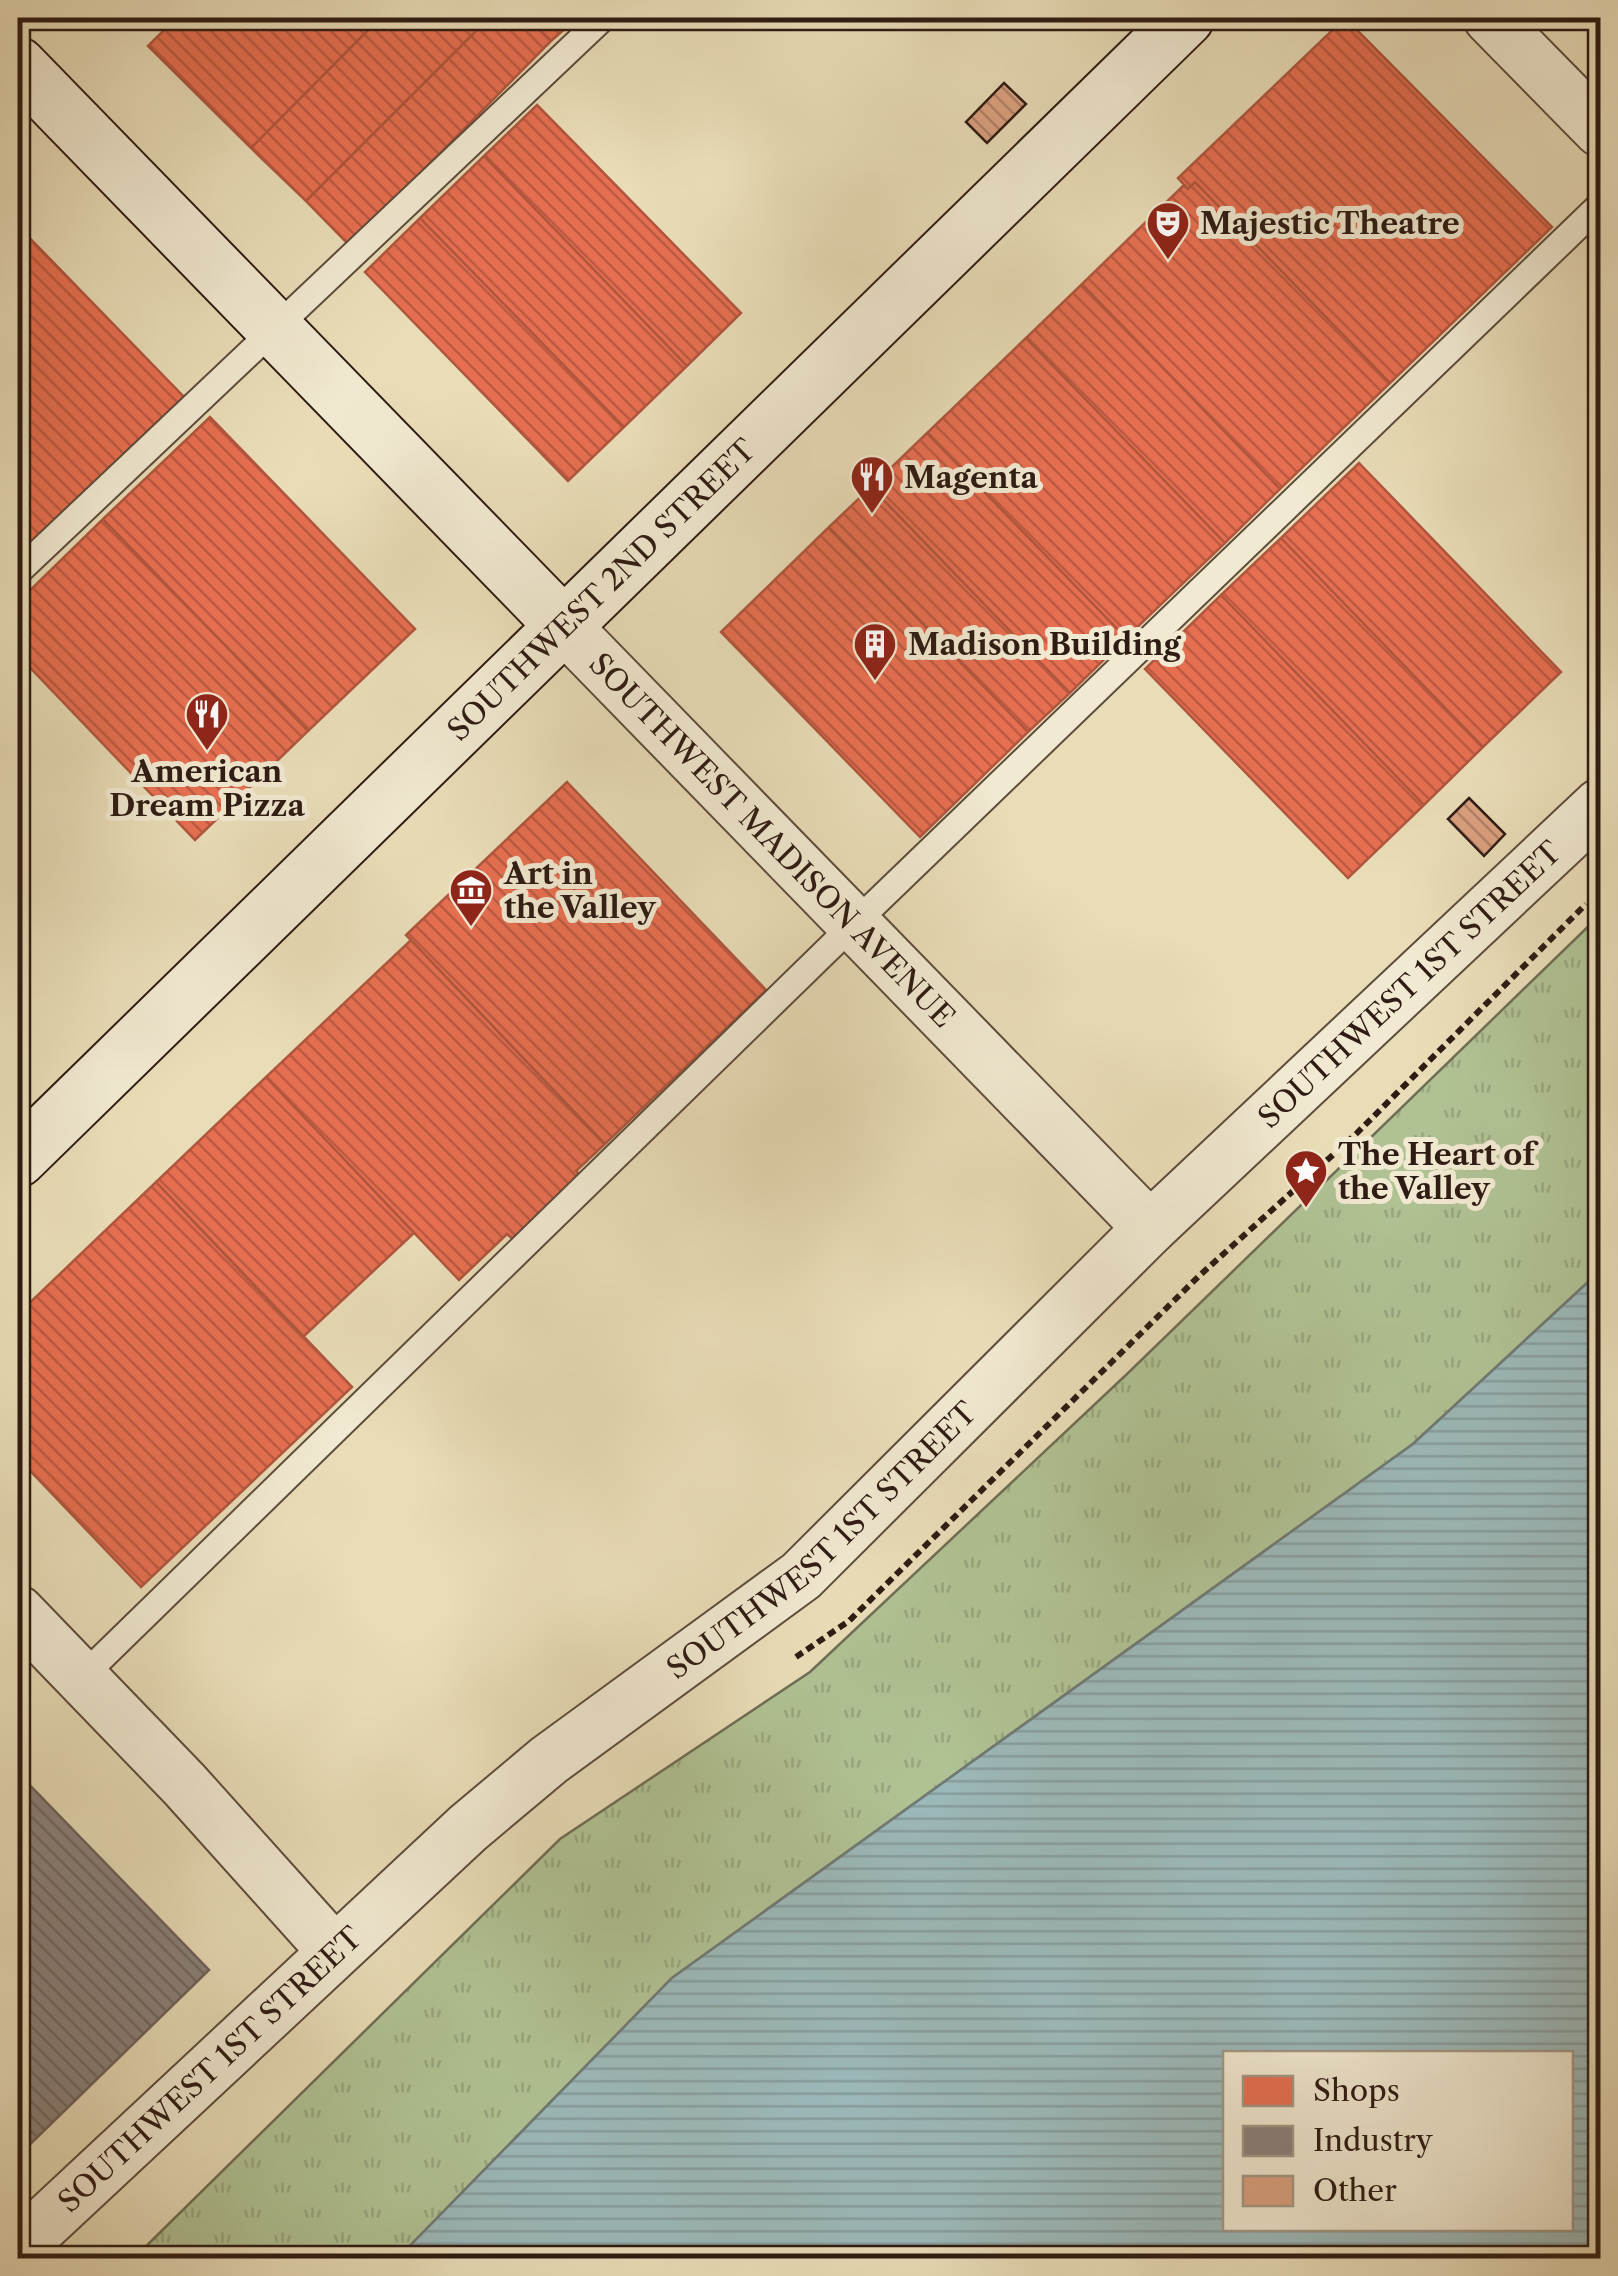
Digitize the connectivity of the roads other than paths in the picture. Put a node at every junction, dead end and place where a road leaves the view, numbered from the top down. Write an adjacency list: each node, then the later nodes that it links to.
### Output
1 (604, 18): 7 (lane)
2 (1186, 18): 9 (street, SOUTHWEST 2ND STREET)
3 (1490, 18): 5 (street)
4 (18, 64): 7 (street, SOUTHWEST MADISON AVENUE)
5 (1600, 130)
6 (1600, 206): 11 (lane)
7 (276, 326): 8 (lane); 9 (street, SOUTHWEST MADISON AVENUE)
8 (18, 572)
9 (563, 625): 11 (street, SOUTHWEST MADISON AVENUE); 12 (street, SOUTHWEST 2ND STREET)
10 (1600, 805): 13 (street, SOUTHWEST 1ST STREET)
11 (856, 922): 13 (street, SOUTHWEST MADISON AVENUE); 15 (lane)
12 (18, 1160)
13 (1150, 1228): 16 (street, SOUTHWEST 1ST STREET)
14 (18, 1612): 15 (street)
15 (81, 1678): 16 (street)
16 (334, 1950): 17 (street, SOUTHWEST 1ST STREET)
17 (18, 2248)

